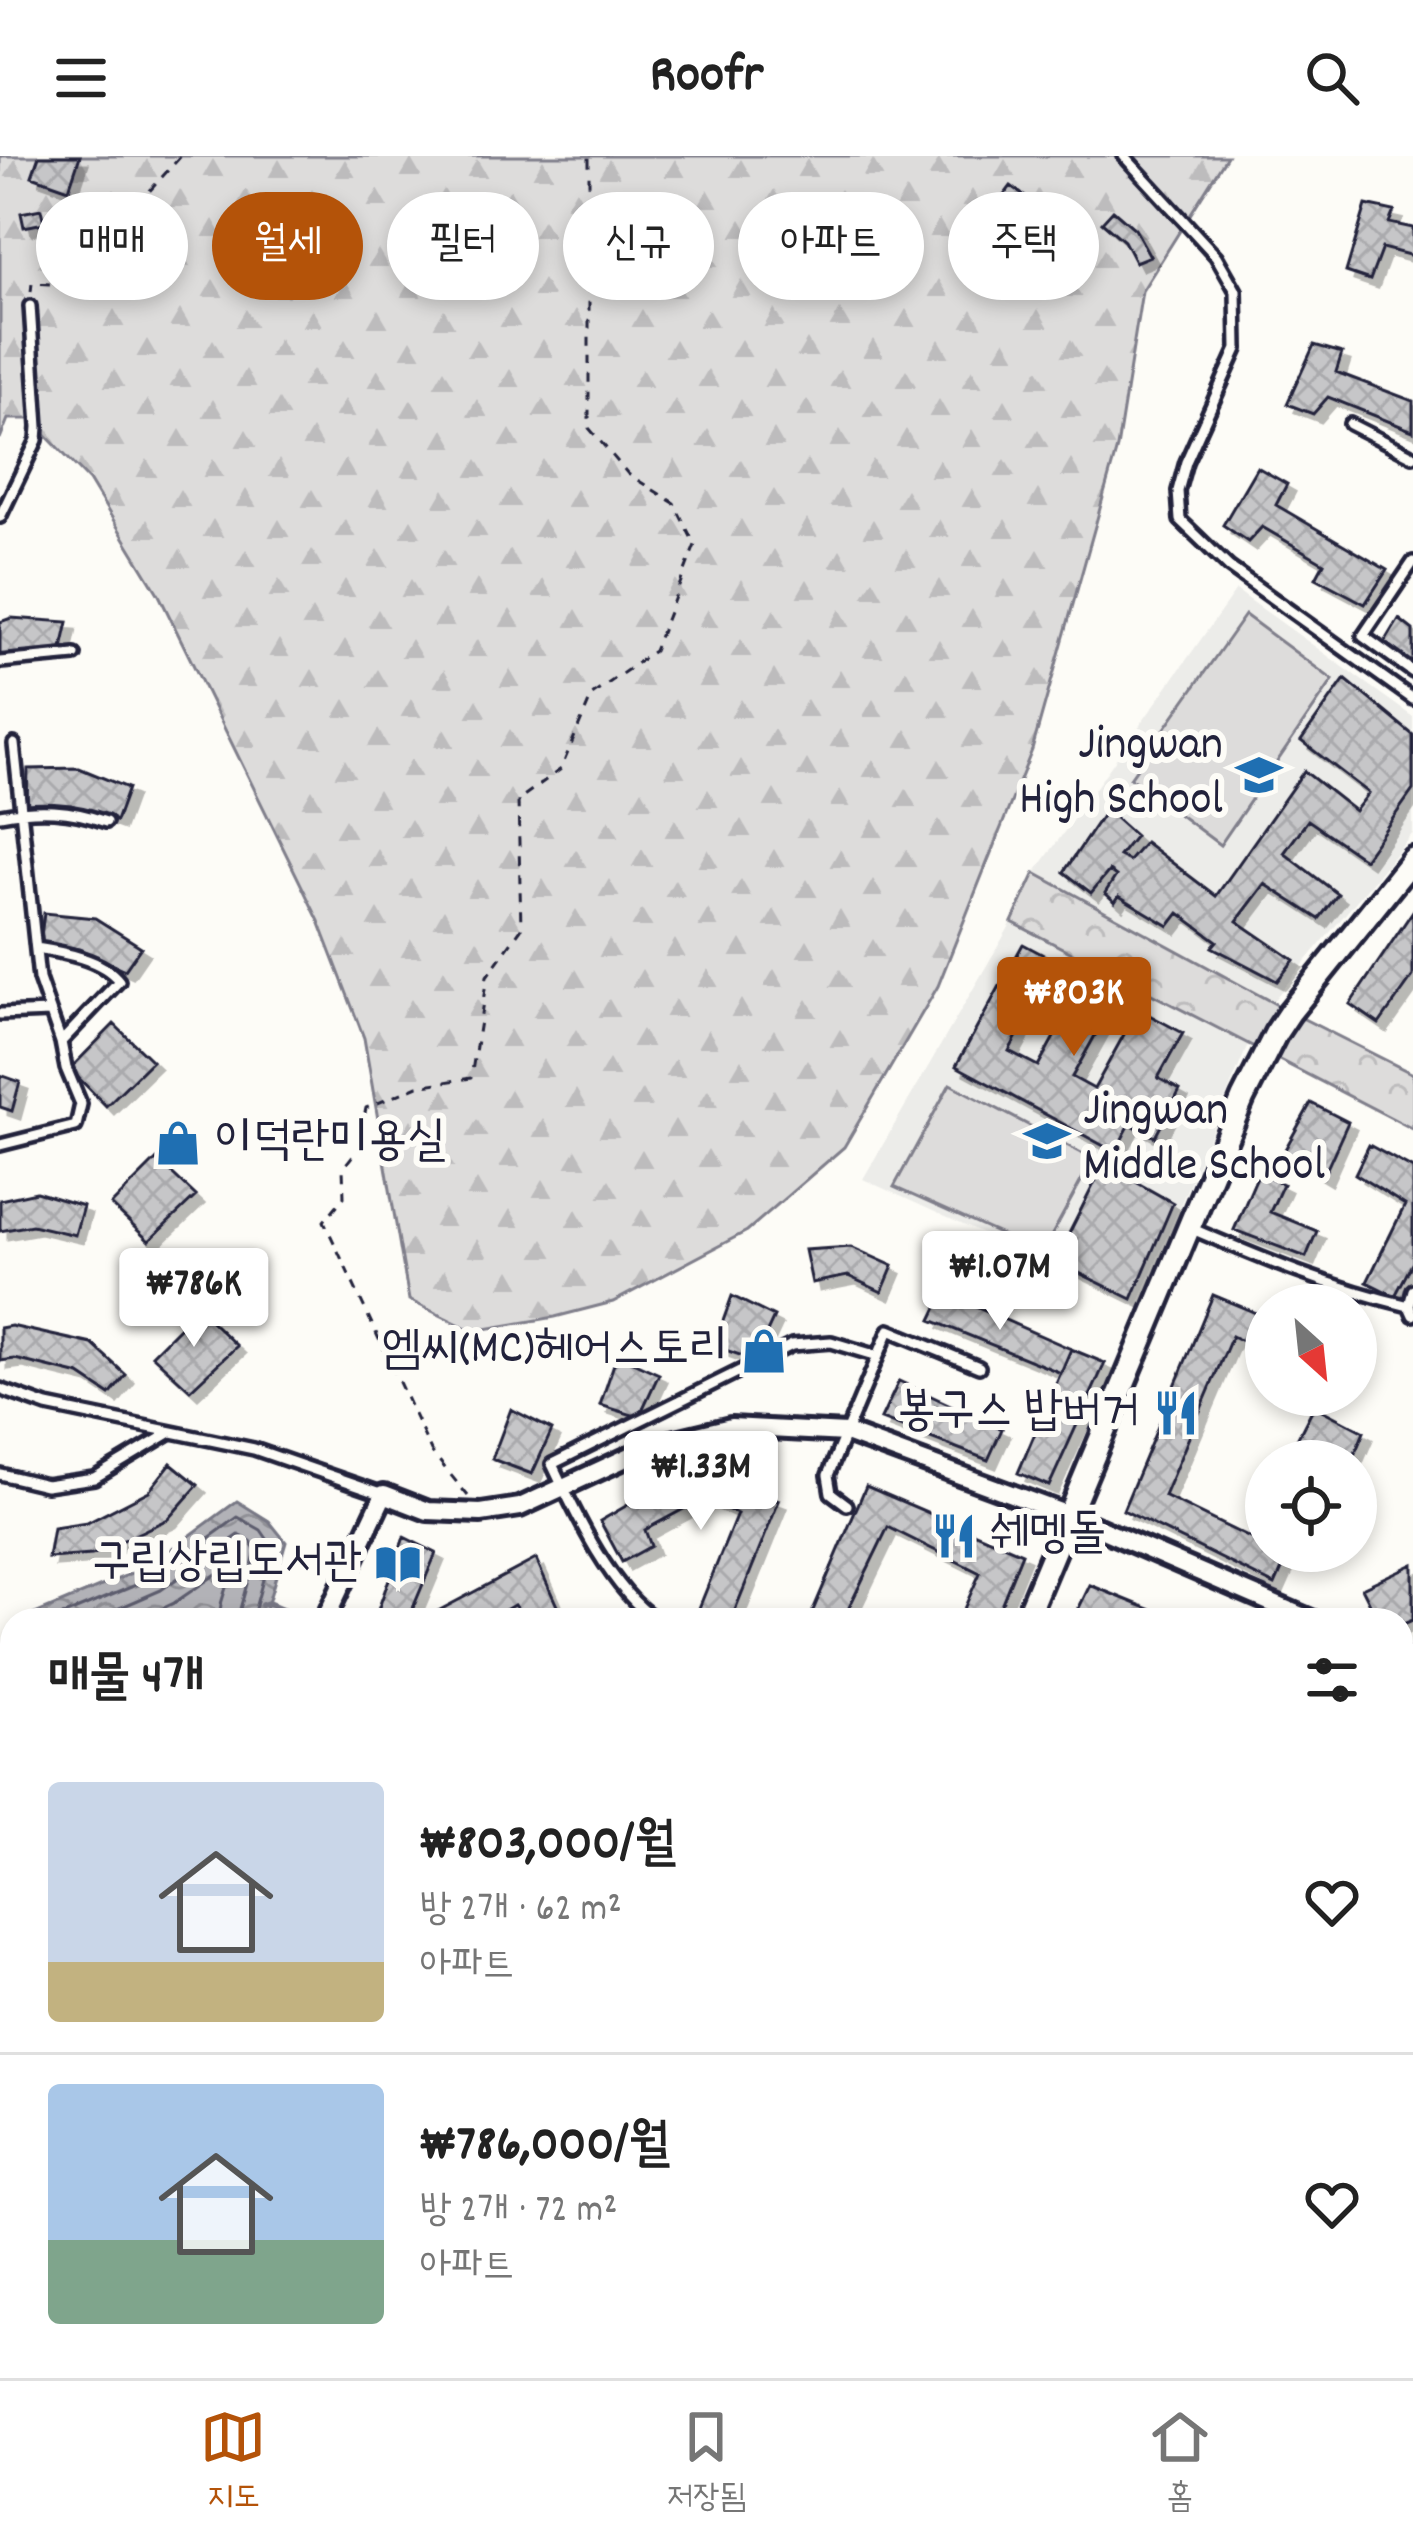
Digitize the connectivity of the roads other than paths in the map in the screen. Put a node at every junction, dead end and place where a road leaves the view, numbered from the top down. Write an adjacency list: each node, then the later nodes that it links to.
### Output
1 (1124, 156): 10 (lane)
2 (30, 305): 5 (lane)
3 (1350, 424): 4 (lane)
4 (1413, 456)
5 (0, 517)
6 (1413, 562): 9 (lane)
7 (75, 655): 8 (lane)
8 (0, 662)
9 (1413, 672)
10 (1413, 699)
11 (14, 744): 12 (lane)
12 (22, 811): 13 (lane); 14 (lane); 16 (lane)
13 (0, 815)
14 (106, 823)
15 (1413, 859): 21 (street)
16 (36, 948): 17 (lane); 19 (lane)
17 (50, 1012): 18 (lane); 19 (lane)
18 (0, 1014)
19 (61, 1042): 20 (lane)
20 (0, 1145)
21 (1190, 1228): 22 (lane); 35 (street)
22 (1328, 1284)
23 (1413, 1290): 25 (lane)
24 (1377, 1300): 25 (lane)
25 (1411, 1311)
26 (878, 1356): 27 (lane); 30 (lane); 32 (lane)
27 (980, 1367)
28 (0, 1389): 29 (lane)
29 (171, 1432): 31 (lane); 33 (lane)
30 (846, 1433): 32 (street); 34 (lane); 35 (street)
31 (0, 1474)
32 (564, 1489): 33 (street); 37 (lane)
33 (384, 1494): 36 (street)
34 (848, 1505)
35 (1068, 1515): 38 (street); 39 (street)
36 (330, 1608)
37 (639, 1608)
38 (1030, 1608)
39 (1277, 1608)

